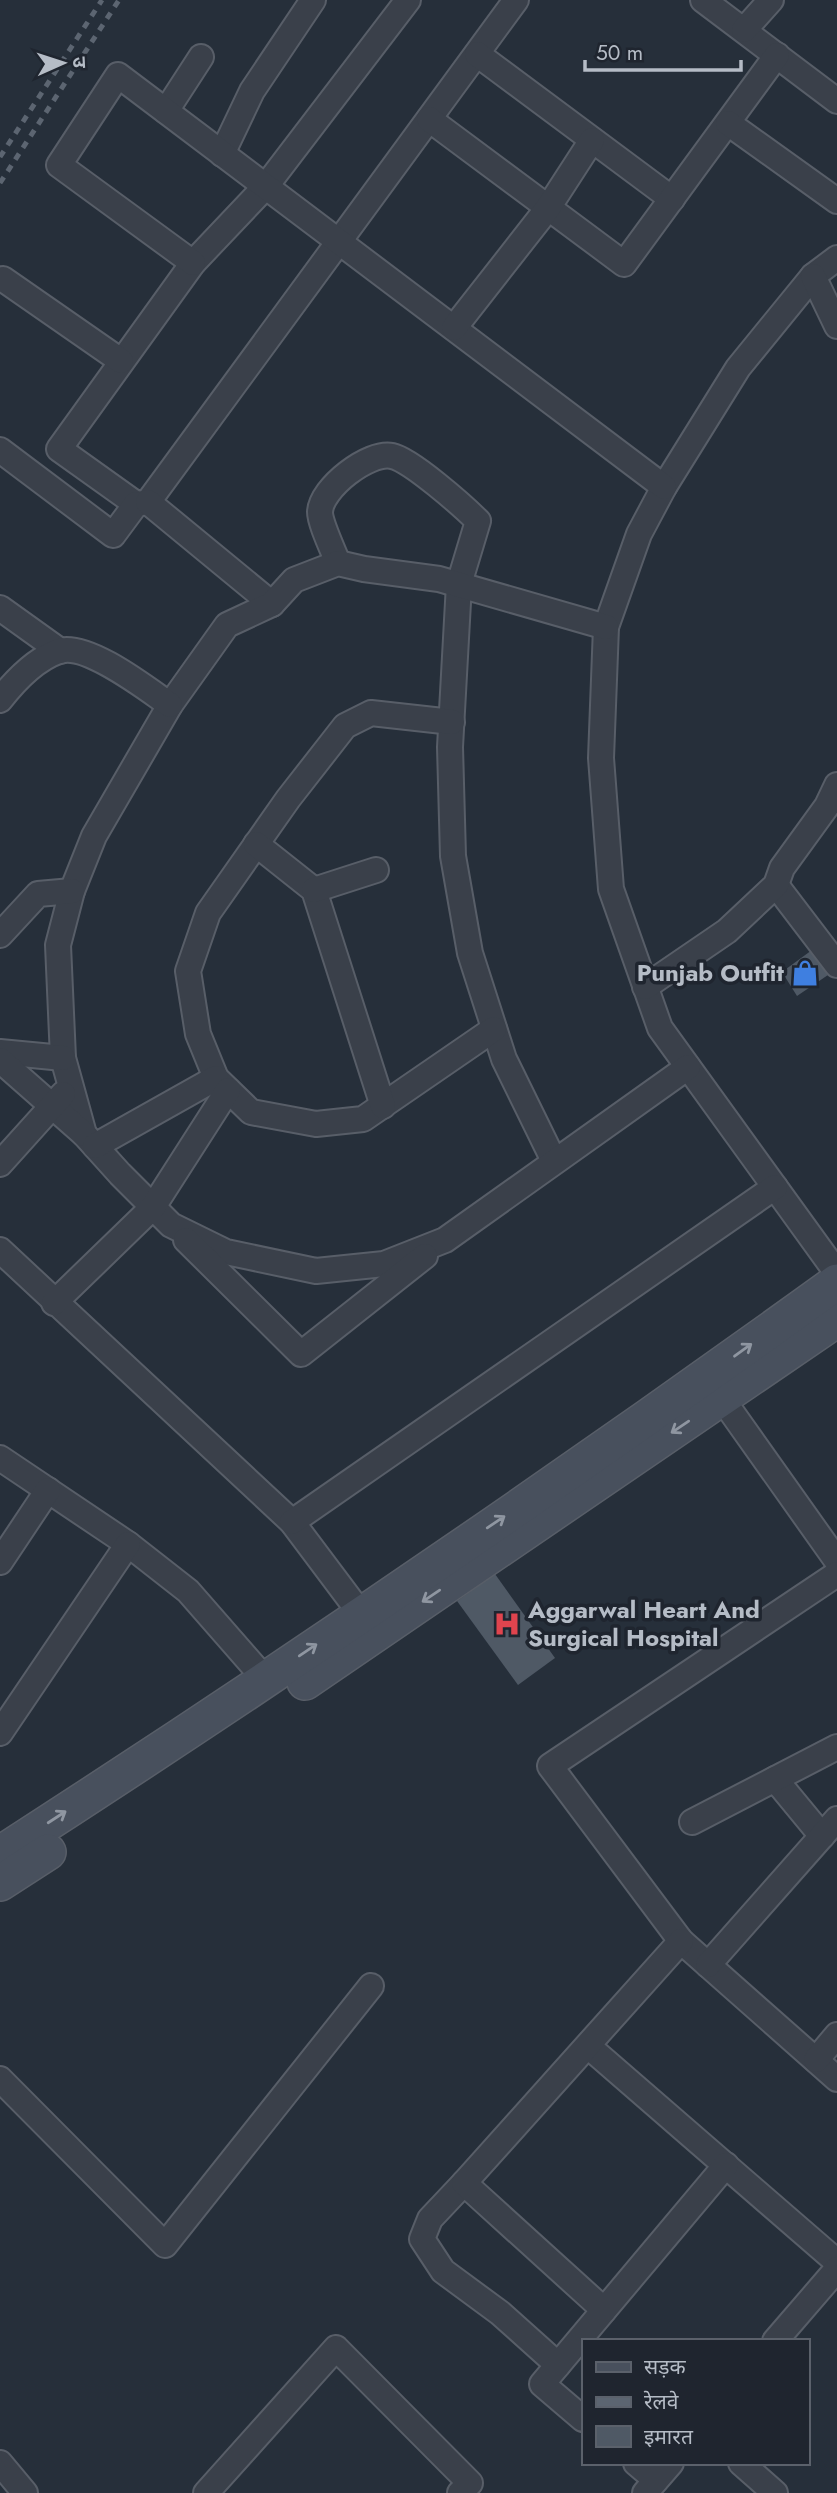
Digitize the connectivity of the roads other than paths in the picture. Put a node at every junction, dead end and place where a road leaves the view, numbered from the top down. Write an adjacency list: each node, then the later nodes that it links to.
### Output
1 (313, 0): 15 (street)
2 (408, 0): 16 (street)
3 (516, 0): 7 (street)
4 (703, 0): 6 (street)
5 (771, 0): 6 (street)
6 (744, 30): 8 (street)
7 (477, 54): 12 (street); 14 (street)
8 (777, 55): 10 (street); 13 (street)
9 (201, 57): 11 (street)
10 (837, 101)
11 (166, 111): 15 (street); 22 (street)
12 (429, 119): 19 (street); 20 (street)
13 (728, 123): 17 (street); 18 (street)
14 (592, 139): 17 (street); 19 (street)
15 (222, 153): 16 (street)
16 (265, 186): 20 (street); 22 (street)
17 (672, 199): 19 (street)
18 (837, 201)
19 (548, 208): 26 (street)
20 (340, 241): 26 (street); 30 (street)
21 (837, 258): 23 (street)
22 (192, 263): 27 (street)
23 (813, 276): 25 (street); 29 (street)
24 (3, 279): 27 (street)
25 (837, 326)
26 (454, 328): 29 (street)
27 (121, 361): 30 (street)
28 (0, 450): 30 (street)
29 (664, 487): 35 (street)
30 (142, 503): 33 (street)
31 (338, 563): 32 (street); 32 (street); 33 (street)
32 (459, 584): 35 (street); 39 (street)
33 (272, 604): 38 (street)
34 (0, 608): 36 (street)
35 (606, 627): 50 (street)
36 (60, 651): 37 (street); 38 (street)
37 (0, 700)
38 (170, 705): 45 (street)
39 (452, 722): 41 (street); 51 (street)
40 (837, 785): 43 (street)
41 (256, 844): 44 (street); 56 (street)
42 (376, 870): 44 (street)
43 (776, 885): 49 (street); 50 (street)
44 (314, 890): 58 (street)
45 (72, 891): 46 (street); 48 (street)
46 (38, 894): 47 (street); 48 (street)
47 (0, 935)
48 (58, 945): 53 (street)
49 (837, 965)
50 (645, 987): 55 (street)
51 (494, 1028): 58 (street); 61 (street)
52 (0, 1052): 53 (street)
53 (63, 1058): 57 (street)
54 (0, 1060): 59 (street)
55 (688, 1067): 61 (street); 63 (street)
56 (222, 1084): 58 (street); 60 (street); 64 (street)
57 (70, 1085): 59 (street); 60 (street)
58 (383, 1105)
59 (52, 1106): 60 (street); 62 (street)
60 (89, 1140): 64 (street)
61 (554, 1161): 66 (street)
62 (0, 1164)
63 (775, 1187): 68 (street); 75 (street)
64 (153, 1207): 65 (street); 70 (street)
65 (171, 1225): 66 (street); 66 (street)
66 (445, 1240)
67 (0, 1250): 70 (street)
68 (837, 1273)
69 (837, 1282): 72 (main road, one-way to 69)
70 (54, 1303): 75 (street)
71 (837, 1319): 72 (main road)
72 (714, 1387): 77 (street); 80 (main road, one-way to 72); 88 (main road, one-way to 88)
73 (0, 1458): 74 (street)
74 (48, 1490): 76 (street); 78 (street)
75 (292, 1522): 80 (street)
76 (128, 1544): 81 (street); 82 (street)
77 (837, 1561)
78 (0, 1562)
79 (837, 1574): 89 (street)
80 (361, 1614): 81 (main road, one-way to 80)
81 (265, 1679): 87 (main road, one-way to 81)
82 (0, 1733)
83 (837, 1747): 84 (street)
84 (775, 1779): 85 (street); 86 (street)
85 (692, 1822)
86 (830, 1827): 90 (street)
87 (0, 1854)
88 (0, 1883)
89 (681, 1941): 90 (street); 93 (street)
90 (708, 1965): 94 (street)
91 (371, 1986): 95 (street)
92 (837, 2035): 94 (street)
93 (588, 2046): 97 (street); 98 (street)
94 (816, 2060): 96 (street)
95 (0, 2079)
96 (837, 2079)
97 (726, 2165): 99 (street); 101 (street)
98 (464, 2183): 101 (street); 103 (street)
99 (837, 2262)
100 (837, 2269): 102 (street)
101 (604, 2310): 103 (street)
102 (777, 2339)
103 (558, 2365): 104 (street)
104 (582, 2418)
105 (0, 2463): 109 (street)
106 (639, 2465): 108 (street)
107 (743, 2465): 112 (street)
108 (657, 2479)
109 (25, 2493)
110 (206, 2493): 111 (street)
111 (460, 2493)
112 (775, 2493)

